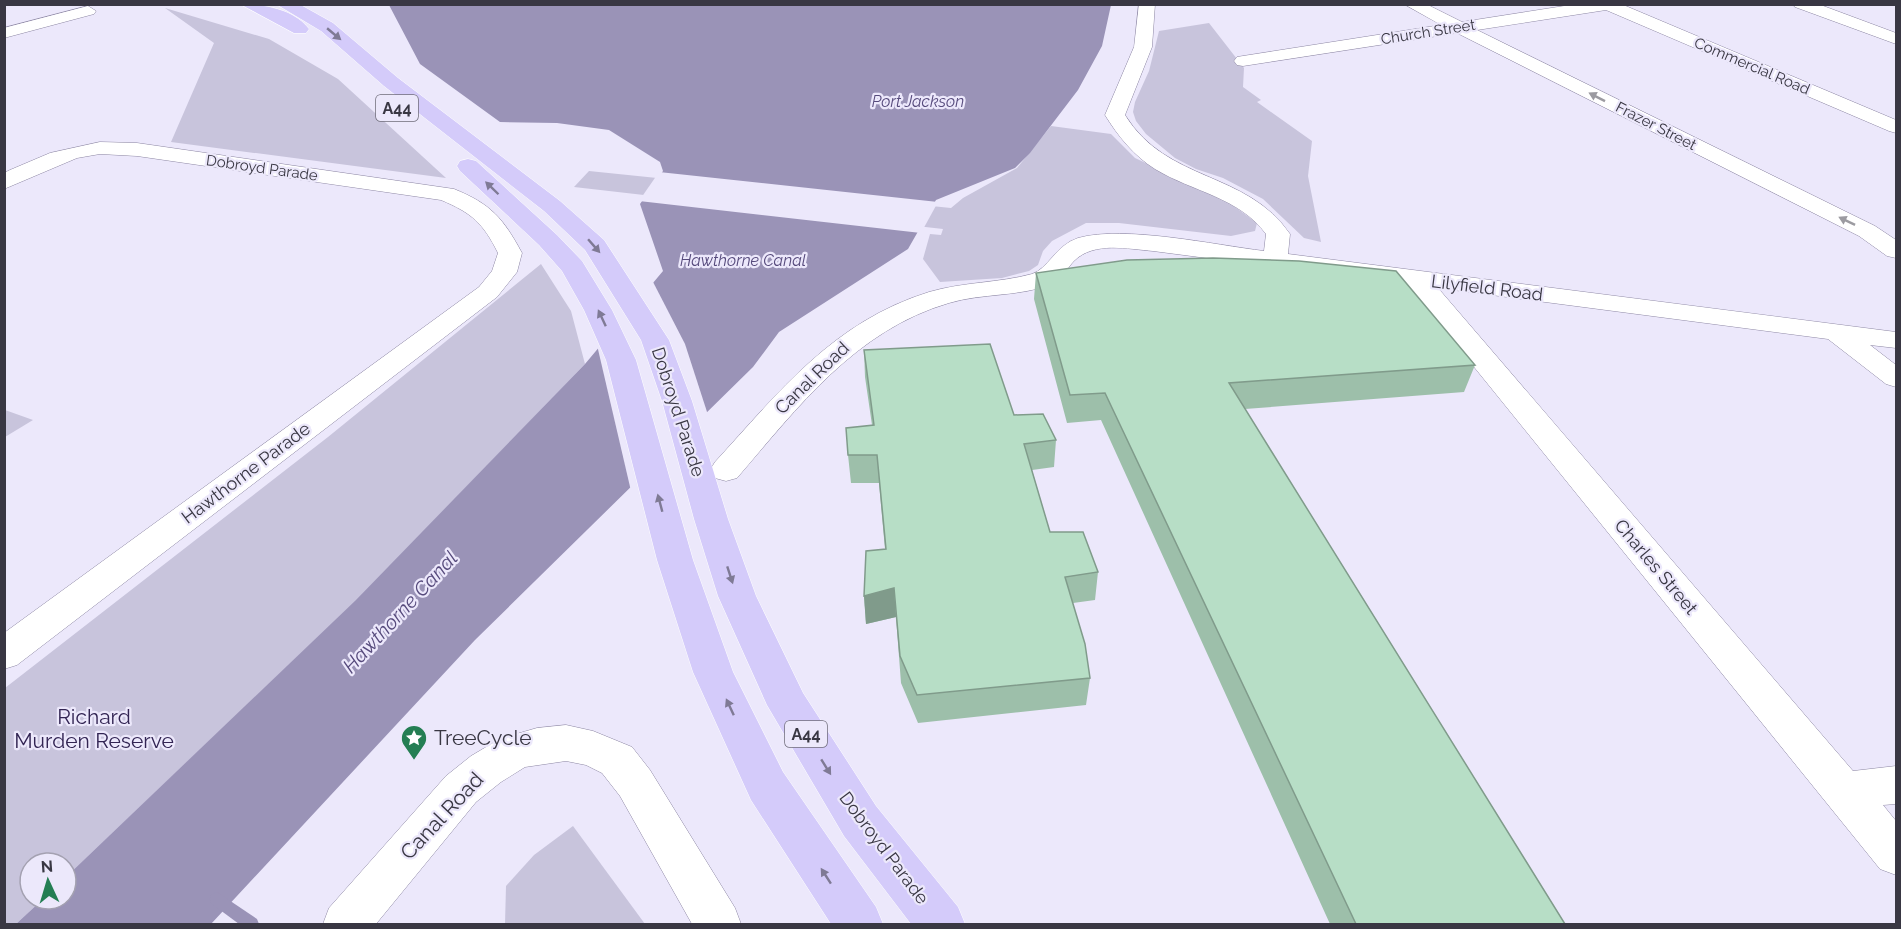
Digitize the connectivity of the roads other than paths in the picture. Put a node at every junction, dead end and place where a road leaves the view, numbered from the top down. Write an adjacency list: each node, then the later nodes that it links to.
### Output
1 (248, 4): 15 (highway, Dobroyd Parade / A44, one-way to 1)
2 (284, 4): 15 (highway, Dobroyd Parade / A44, one-way to 15)
3 (1147, 4): 18 (street)
4 (1412, 4): 9 (street, Frazer Street)
5 (1612, 4): 7 (street, Church Street)
6 (1802, 4): 11 (street)
7 (1608, 5): 9 (street, Church Street); 13 (street, Commercial Road)
8 (88, 11): 10 (street)
9 (1458, 27): 12 (street, Church Street); 16 (street, Frazer Street, one-way to 9)
10 (4, 33)
11 (1896, 39)
12 (1243, 61)
13 (1896, 127)
14 (4, 182): 20 (street, Dobroyd Parade)
15 (543, 218): 31 (highway, Dobroyd Parade / A44, one-way to 15); 32 (highway, Dobroyd Parade / A44, one-way to 32)
16 (1892, 244)
17 (1077, 246): 18 (street, Lilyfield Road); 24 (street, Canal Road)
18 (1275, 261): 19 (street, Lilyfield Road)
19 (1416, 279): 21 (street, Lilyfield Road); 27 (street, Charles Street)
20 (488, 292): 25 (street, Hawthorne Parade)
21 (1835, 332): 22 (street, Lilyfield Road); 23 (street)
22 (1896, 340)
23 (1896, 378)
24 (726, 470)
25 (4, 654)
26 (1896, 784): 27 (street)
27 (1844, 791): 28 (street, Charles Street)
28 (1896, 854)
29 (346, 924): 30 (street, Canal Road)
30 (718, 924)
31 (859, 924)
32 (941, 924)

